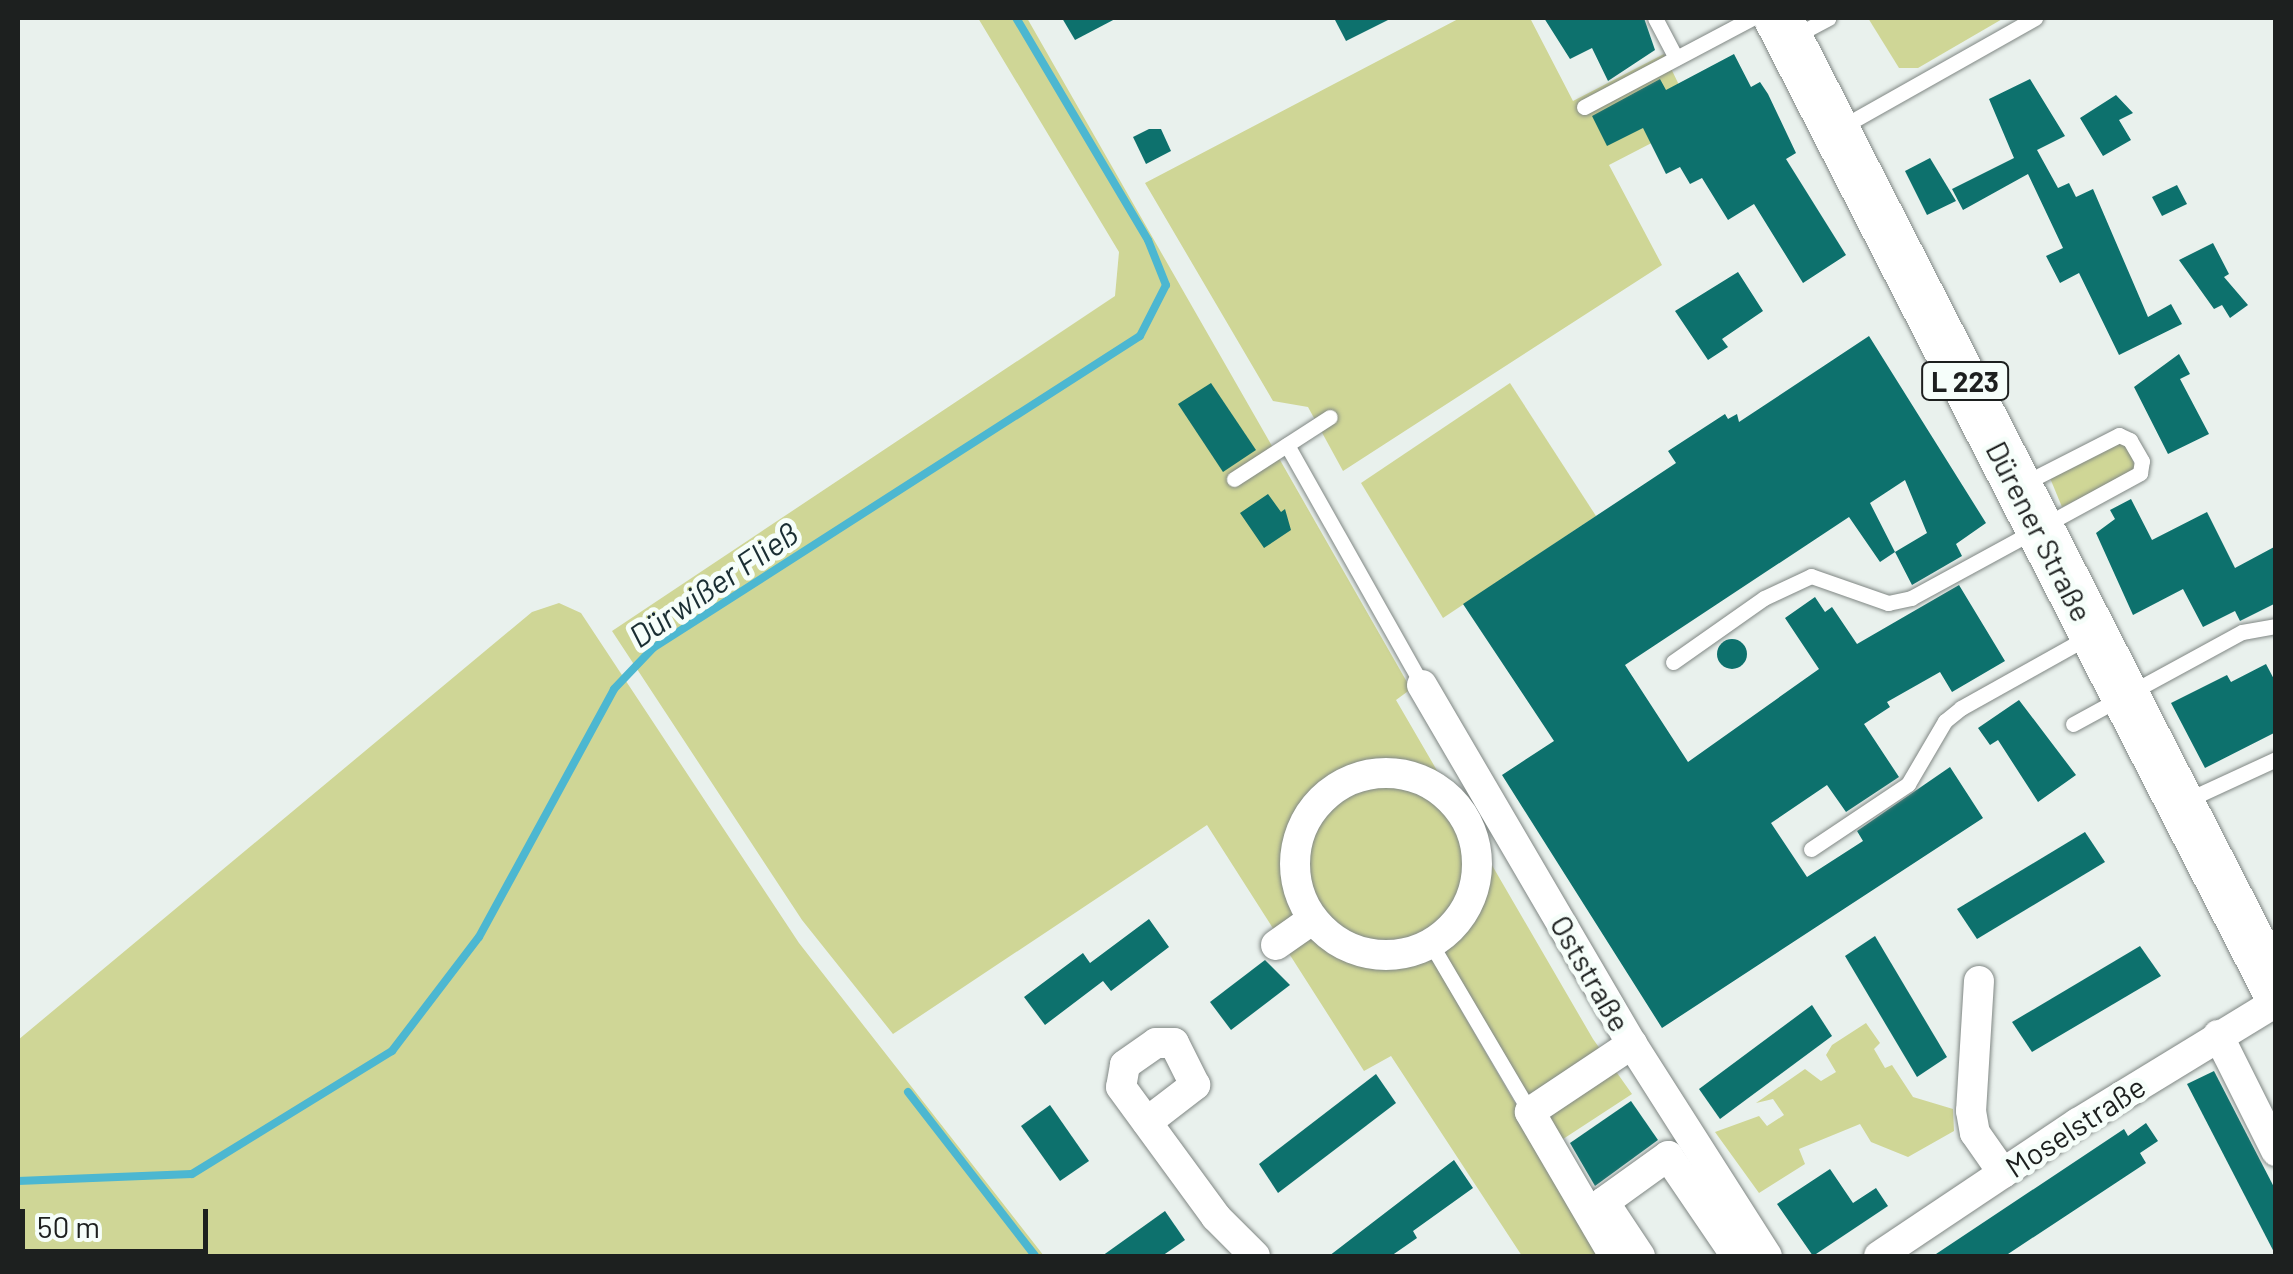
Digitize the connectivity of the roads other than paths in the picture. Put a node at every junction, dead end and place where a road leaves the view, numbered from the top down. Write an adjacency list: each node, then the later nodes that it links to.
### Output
1 (1655, 18): 4 (lane)
2 (2035, 18): 6 (lane)
3 (1787, 23): 4 (lane); 6 (main road, Dürener Straße / L 223)
4 (1676, 58): 5 (lane)
5 (1584, 107)
6 (1837, 130): 10 (main road, Dürener Straße / L 223)
7 (1330, 417): 8 (lane)
8 (1287, 445): 9 (lane); 15 (lane)
9 (1234, 478)
10 (2018, 486): 11 (main road, Dürener Straße / L 223); 11 (lane)
11 (2040, 528): 13 (main road, Dürener Straße / L 223); 14 (lane)
12 (2276, 626): 16 (lane)
13 (2094, 634): 16 (main road, Dürener Straße / L 223); 21 (lane)
14 (1673, 662)
15 (1422, 685): 20 (street, Oststraße)
16 (2124, 696): 17 (lane); 19 (main road, Dürener Straße / L 223)
17 (2073, 724)
18 (2276, 759): 19 (lane)
19 (2180, 804): 26 (main road, Dürener Straße / L 223)
20 (1479, 810): 22 (street); 23 (street); 29 (street, Oststraße)
21 (1811, 849)
22 (1313, 919): 23 (street); 24 (street)
23 (1431, 944): 30 (lane)
24 (1276, 945)
25 (1979, 981): 34 (street)
26 (2276, 990)
27 (2276, 1002): 28 (street, Moselstraße)
28 (2218, 1035): 32 (street); 34 (street, Moselstraße)
29 (1632, 1044): 30 (street); 33 (street, Oststraße)
30 (1530, 1112): 35 (street)
31 (1147, 1122): 36 (street)
32 (2276, 1150)
33 (1691, 1165): 35 (street); 39 (street); 40 (street, Oststraße)
34 (2003, 1173): 41 (street, Moselstraße)
35 (1606, 1223): 37 (street); 38 (street)
36 (1255, 1256)
37 (1614, 1256)
38 (1640, 1256)
39 (1736, 1256)
40 (1767, 1256)
41 (1879, 1256)

